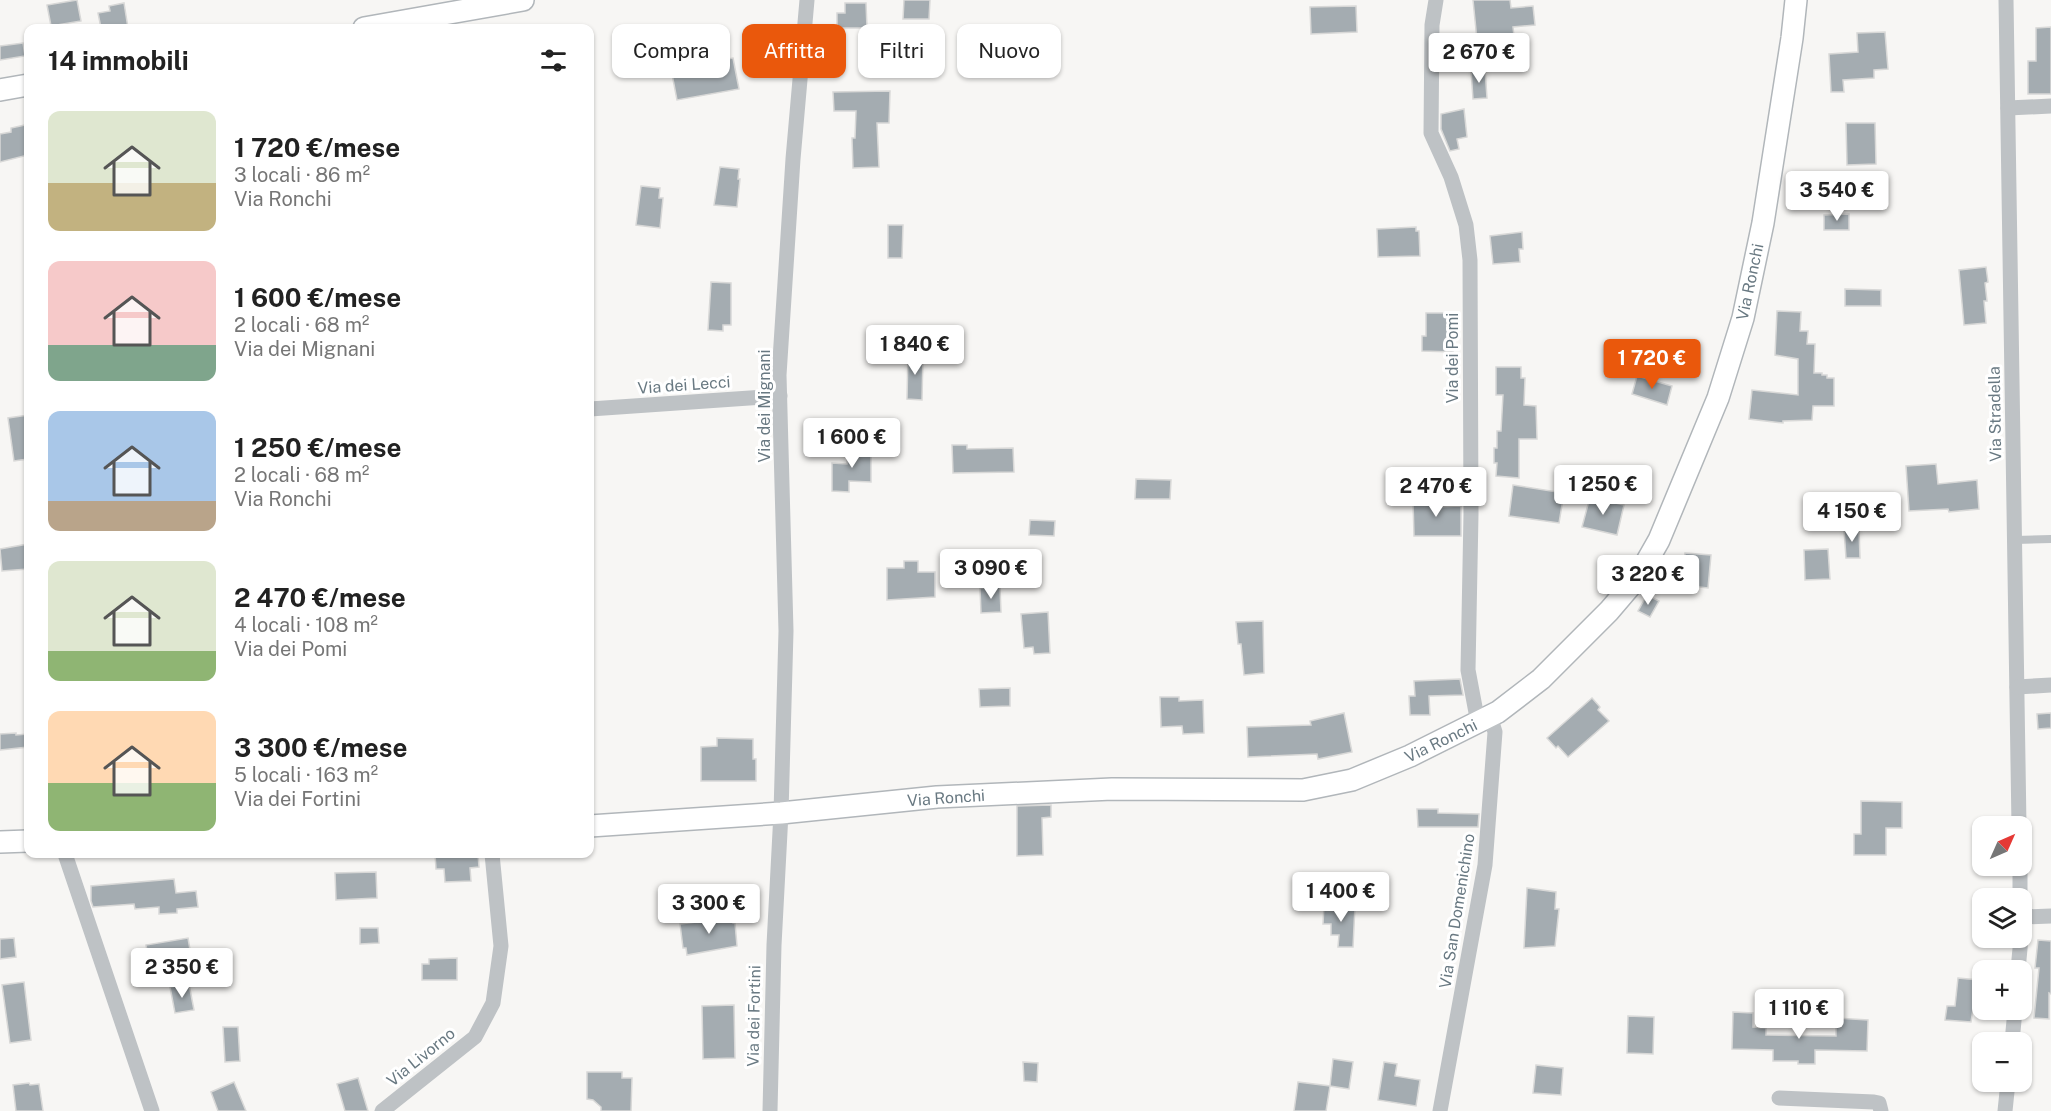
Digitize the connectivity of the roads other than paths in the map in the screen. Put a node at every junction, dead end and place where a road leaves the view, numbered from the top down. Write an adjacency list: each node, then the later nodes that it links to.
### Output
1 (523, 0): 6 (street)
2 (807, 0): 11 (street, Via dei Mignani)
3 (1436, 0): 17 (street, Via dei Pomi)
4 (1796, 0): 17 (street, Via Ronchi)
5 (2006, 0): 10 (street, Via Stradella)
6 (405, 24)
7 (24, 86): 8 (street)
8 (0, 90)
9 (2051, 106): 10 (street)
10 (2008, 108): 14 (street, Via Stradella)
11 (780, 396): 12 (street, Via dei Lecci); 18 (street, Via dei Mignani)
12 (594, 410)
13 (2051, 539): 14 (lane)
14 (2015, 540): 16 (street, Via Stradella)
15 (2051, 685): 16 (street)
16 (2017, 687): 19 (street, Via Stradella)
17 (1484, 720): 18 (street, Via Ronchi); 32 (street, Via San Domenichino)
18 (780, 813): 20 (street, Via Ronchi); 31 (street, Via dei Fortini)
19 (2019, 816)
20 (594, 826)
21 (24, 841): 22 (street)
22 (0, 842)
23 (66, 858): 29 (street)
24 (492, 858): 30 (street, Via Livorno)
25 (2051, 916): 26 (street)
26 (2032, 917)
27 (2007, 1092): 34 (street)
28 (1779, 1098): 33 (street)
29 (152, 1111)
30 (382, 1111)
31 (770, 1111)
32 (1440, 1111)
33 (1881, 1111)
34 (2005, 1111)

